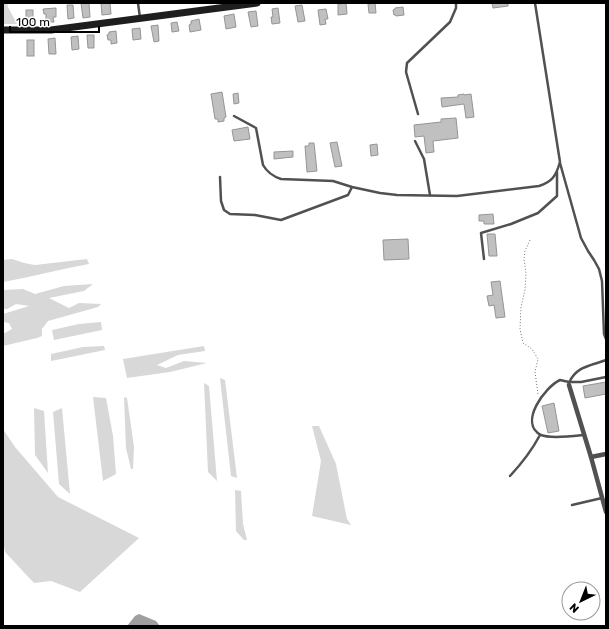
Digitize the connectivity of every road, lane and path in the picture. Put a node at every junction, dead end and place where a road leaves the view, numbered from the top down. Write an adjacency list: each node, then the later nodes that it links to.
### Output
1 (138, 3): 5 (lane)
2 (257, 3): 5 (street)
3 (456, 3): 7 (lane)
4 (535, 3): 10 (lane)
5 (140, 18): 6 (street)
6 (3, 30)
7 (418, 114)
8 (234, 116): 13 (lane)
9 (415, 141): 14 (lane)
10 (560, 162): 11 (lane); 17 (lane)
11 (557, 171): 14 (lane); 16 (lane)
12 (220, 177): 13 (lane)
13 (352, 187): 14 (lane)
14 (430, 196)
15 (530, 240): 21 (path)
16 (484, 259)
17 (606, 338)
18 (606, 360): 20 (lane)
19 (606, 378): 20 (lane)
20 (569, 383): 21 (lane); 23 (street)
21 (539, 401): 22 (lane)
22 (540, 434): 23 (lane); 26 (lane)
23 (584, 435): 25 (street)
24 (606, 454): 25 (street)
25 (591, 456): 27 (street)
26 (510, 476)
27 (602, 498): 28 (lane); 29 (street)
28 (572, 505)
29 (606, 512)

